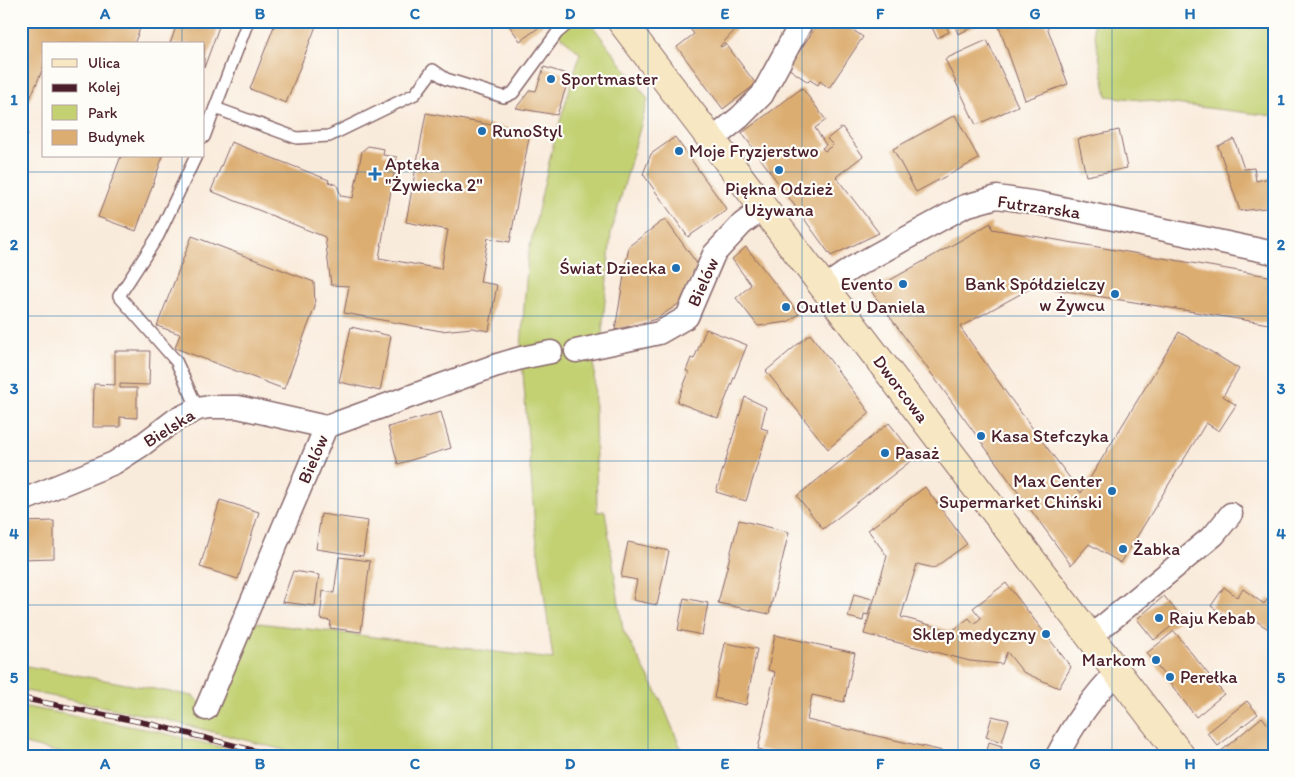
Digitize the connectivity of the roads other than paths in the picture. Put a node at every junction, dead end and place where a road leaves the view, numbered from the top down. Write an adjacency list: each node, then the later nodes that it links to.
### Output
1 (248, 21): 5 (lane)
2 (571, 21): 5 (lane)
3 (621, 21): 7 (street, Dworcowa)
4 (802, 21): 7 (street)
5 (215, 108): 6 (lane)
6 (205, 134)
7 (712, 140): 9 (street, Dworcowa)
8 (195, 158): 14 (lane)
9 (763, 208): 11 (street, Dworcowa); 12 (street, Bielów)
10 (1274, 254): 11 (street, Futrzarska)
11 (824, 288): 18 (street, Dworcowa)
12 (576, 351)
13 (551, 352): 15 (street, Bielów)
14 (198, 409): 15 (street, Bielska); 16 (street, Bielska)
15 (326, 427): 20 (street, Bielów)
16 (21, 502)
17 (1231, 514): 18 (street)
18 (1090, 637): 19 (street, Dworcowa)
19 (1117, 672): 21 (street); 22 (street, Dworcowa)
20 (206, 709)
21 (1057, 756)
22 (1182, 756)

